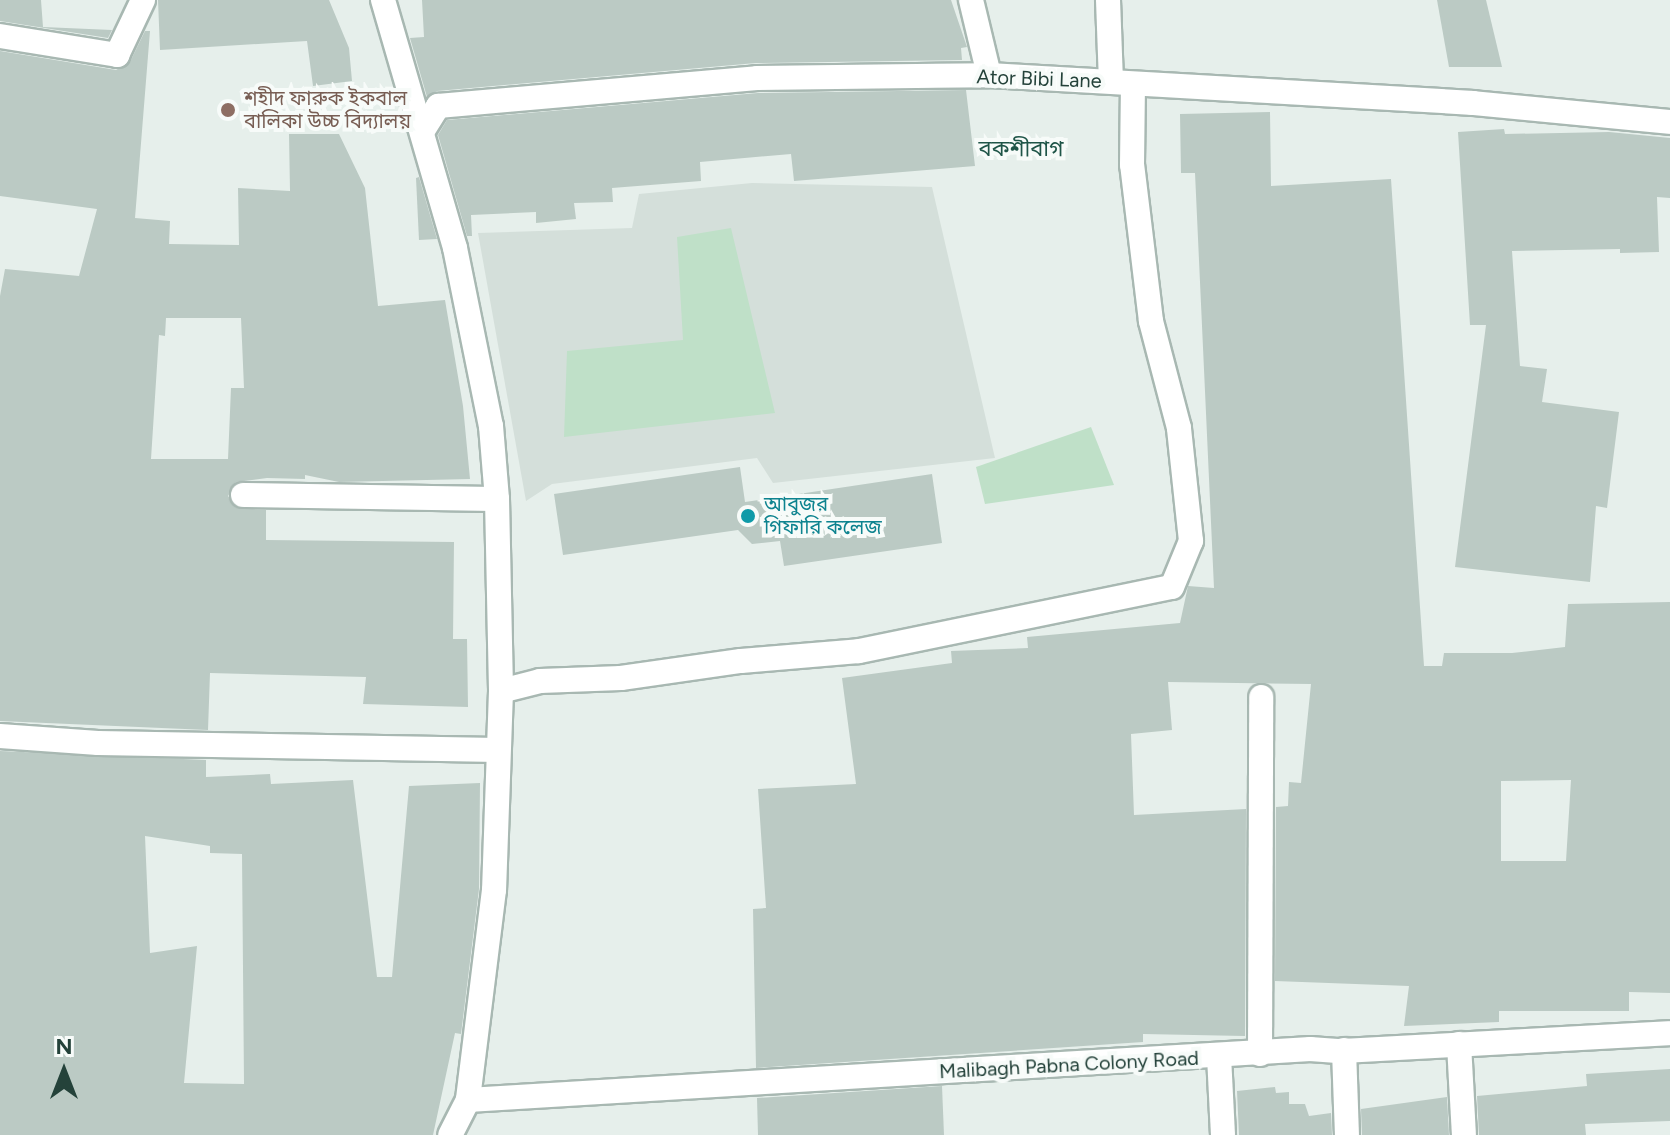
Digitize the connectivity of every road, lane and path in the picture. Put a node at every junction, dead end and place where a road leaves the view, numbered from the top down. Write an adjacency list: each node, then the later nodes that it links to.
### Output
1 (143, 0): 5 (street)
2 (383, 0): 9 (street)
3 (971, 0): 6 (street)
4 (1108, 0): 7 (street)
5 (0, 36)
6 (989, 75): 7 (street, Ator Bibi Lane); 9 (street, Ator Bibi Lane)
7 (1122, 83): 8 (street, Ator Bibi Lane); 12 (street)
8 (1670, 122)
9 (422, 132): 11 (street)
10 (243, 495): 11 (street)
11 (497, 499): 12 (street)
12 (501, 691): 15 (street)
13 (1261, 697): 19 (street)
14 (0, 736): 15 (street)
15 (498, 750): 21 (street)
16 (1670, 1033): 17 (street, Malibagh Pabna Colony Road)
17 (1459, 1044): 18 (street, Malibagh Pabna Colony Road); 25 (street)
18 (1344, 1050): 19 (street, Malibagh Pabna Colony Road); 24 (street)
19 (1260, 1054): 20 (street, Malibagh Pabna Colony Road)
20 (1219, 1056): 21 (street, Malibagh Pabna Colony Road); 23 (street)
21 (468, 1100): 22 (street)
22 (450, 1135)
23 (1223, 1135)
24 (1347, 1135)
25 (1464, 1135)

